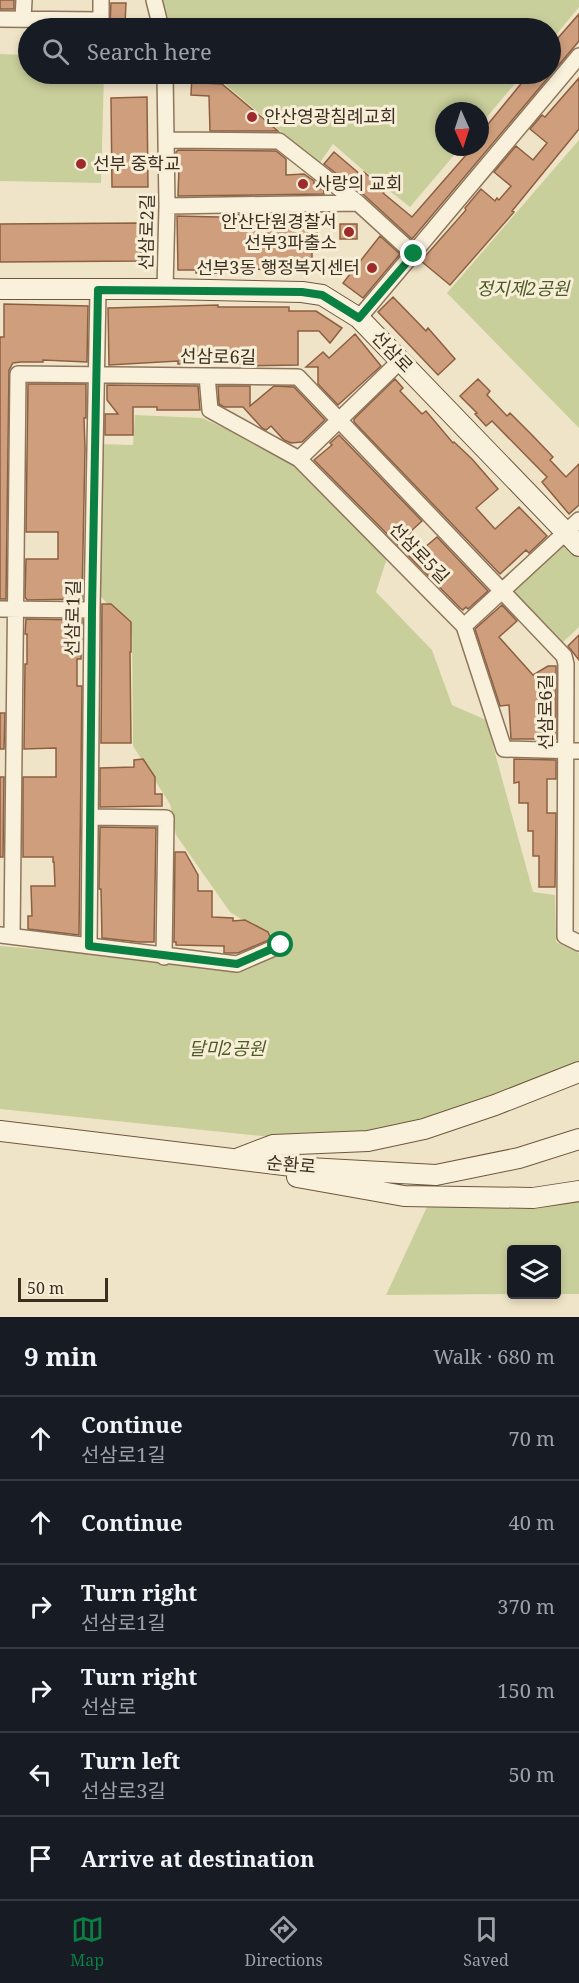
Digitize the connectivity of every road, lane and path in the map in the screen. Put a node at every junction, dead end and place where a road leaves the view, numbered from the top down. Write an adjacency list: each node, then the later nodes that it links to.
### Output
1 (24, 0): 4 (street)
2 (101, 0): 5 (street)
3 (154, 0): 6 (street)
4 (24, 18)
5 (101, 18)
6 (158, 18)
7 (0, 19): 8 (street)
8 (18, 19)
9 (579, 56): 10 (street)
10 (561, 78)
11 (165, 84): 13 (street, 선삼로2길)
12 (556, 84): 16 (street)
13 (167, 140): 14 (street); 15 (street, 선삼로2길)
14 (357, 203): 15 (street); 16 (street)
15 (167, 206): 18 (street, 선삼로2길)
16 (414, 254): 20 (street)
17 (0, 289): 19 (main road, 선삼로)
18 (165, 289): 19 (main road, 선삼로); 20 (main road, 선삼로)
19 (98, 290): 22 (street, 선삼로1길)
20 (359, 318): 21 (main road, 선삼로)
21 (400, 361): 24 (street); 26 (main road, 선삼로)
22 (96, 375): 23 (street, 선삼로6길); 28 (street, 선삼로6길); 29 (street, 선삼로1길)
23 (207, 376): 24 (street, 선삼로6길); 25 (street, 선삼로5길)
24 (339, 420): 25 (street); 27 (street, 선삼로6길)
25 (299, 459): 30 (street, 선삼로5길)
26 (575, 533): 27 (street)
27 (502, 591): 30 (street); 31 (street, 선삼로6길)
28 (8, 609): 29 (street); 33 (street, 선삼로6길)
29 (92, 610): 32 (street, 선삼로1길)
30 (464, 626): 31 (street, 선삼로5길)
31 (572, 751): 34 (street, 선삼로6길)
32 (90, 817): 36 (street, 선삼로1길); 37 (street)
33 (6, 935): 36 (street)
34 (579, 943)
35 (281, 945): 37 (street)
36 (89, 946): 37 (street)
37 (164, 957)
38 (579, 1072): 41 (main road)
39 (0, 1131): 41 (main road, 순환로)
40 (579, 1139): 41 (main road, 순환로)
41 (234, 1160): 42 (main road)
42 (579, 1191)

